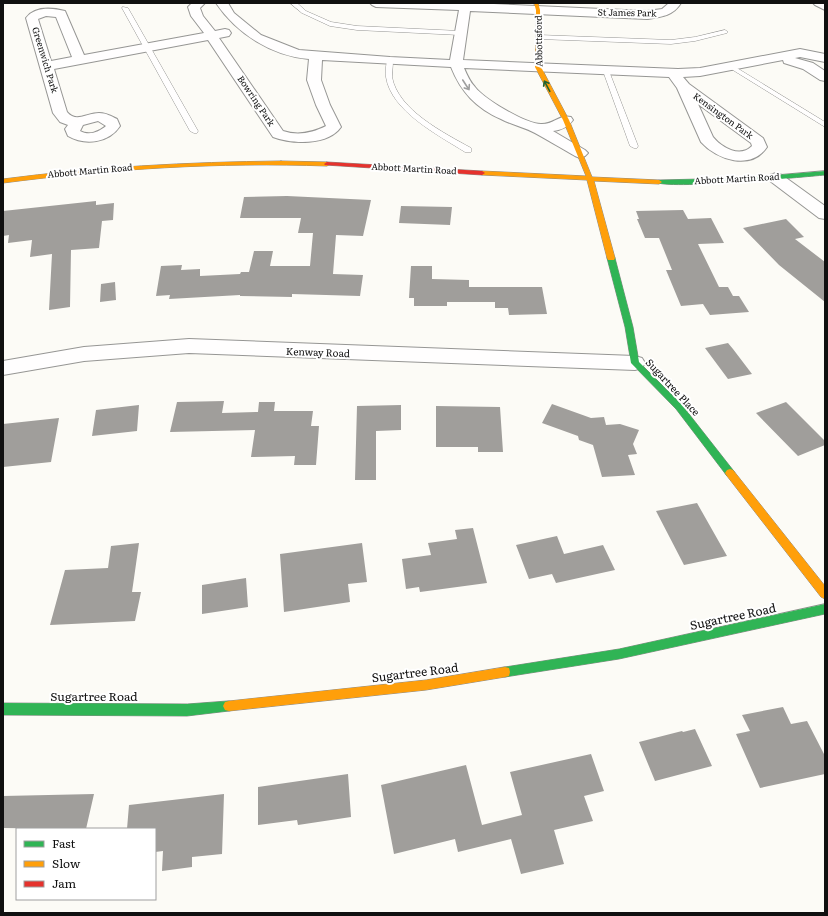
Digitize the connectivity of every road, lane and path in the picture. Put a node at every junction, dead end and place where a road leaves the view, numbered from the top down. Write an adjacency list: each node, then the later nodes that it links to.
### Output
1 (199, 3): 16 (street, Bowring Park)
2 (222, 3): 13 (street)
3 (293, 3): 15 (lane)
4 (376, 3): 8 (street, St James Park)
5 (574, 3): 12 (street, St James Park)
6 (674, 3): 12 (street, St James Park)
7 (819, 3): 10 (street)
8 (466, 5): 9 (street, St James Park); 15 (street)
9 (537, 6): 12 (street, St James Park); 17 (street, Abbottsford)
10 (825, 6)
11 (125, 8): 18 (lane)
12 (551, 10)
13 (248, 29): 16 (street); 19 (street)
14 (725, 32): 17 (lane)
15 (460, 33): 24 (street)
16 (212, 36): 18 (street); 19 (street, Bowring Park)
17 (539, 37): 28 (street, Abbottsford)
18 (148, 48): 22 (street); 37 (lane)
19 (316, 55): 23 (street)
20 (780, 57): 21 (street); 26 (street); 27 (street)
21 (825, 58): 27 (street)
22 (80, 60): 25 (street); 25 (street, Greenwich Park)
23 (390, 61): 24 (street); 39 (lane)
24 (456, 64): 28 (street); 36 (street, one-way to 36)
25 (47, 66): 34 (street, Greenwich Park)
26 (730, 66): 30 (street); 35 (lane)
27 (808, 66): 31 (street)
28 (538, 67): 29 (street); 33 (street, Abbottsford, one-way to 28)
29 (606, 71): 30 (street); 38 (lane)
30 (673, 73): 32 (street, Kensington Park)
31 (825, 77)
32 (684, 88): 32 (street, Kensington Park)
33 (566, 120): 36 (street); 40 (street, Abbottsford)
34 (76, 123)
35 (825, 125)
36 (539, 129): 40 (street)
37 (194, 131)
38 (634, 146)
39 (468, 150)
40 (580, 153): 43 (street, Abbottsford)
41 (825, 173): 42 (street, Abbott Martin Road)
42 (776, 178): 43 (street, Abbott Martin Road); 45 (street)
43 (590, 179): 44 (street, Abbott Martin Road); 46 (street, Sugartree Place)
44 (3, 181)
45 (825, 214)
46 (635, 363): 47 (street, Kenway Road); 48 (street, Sugartree Place)
47 (3, 368)
48 (825, 594)
49 (825, 609): 50 (street, Sugartree Road)
50 (3, 709)

